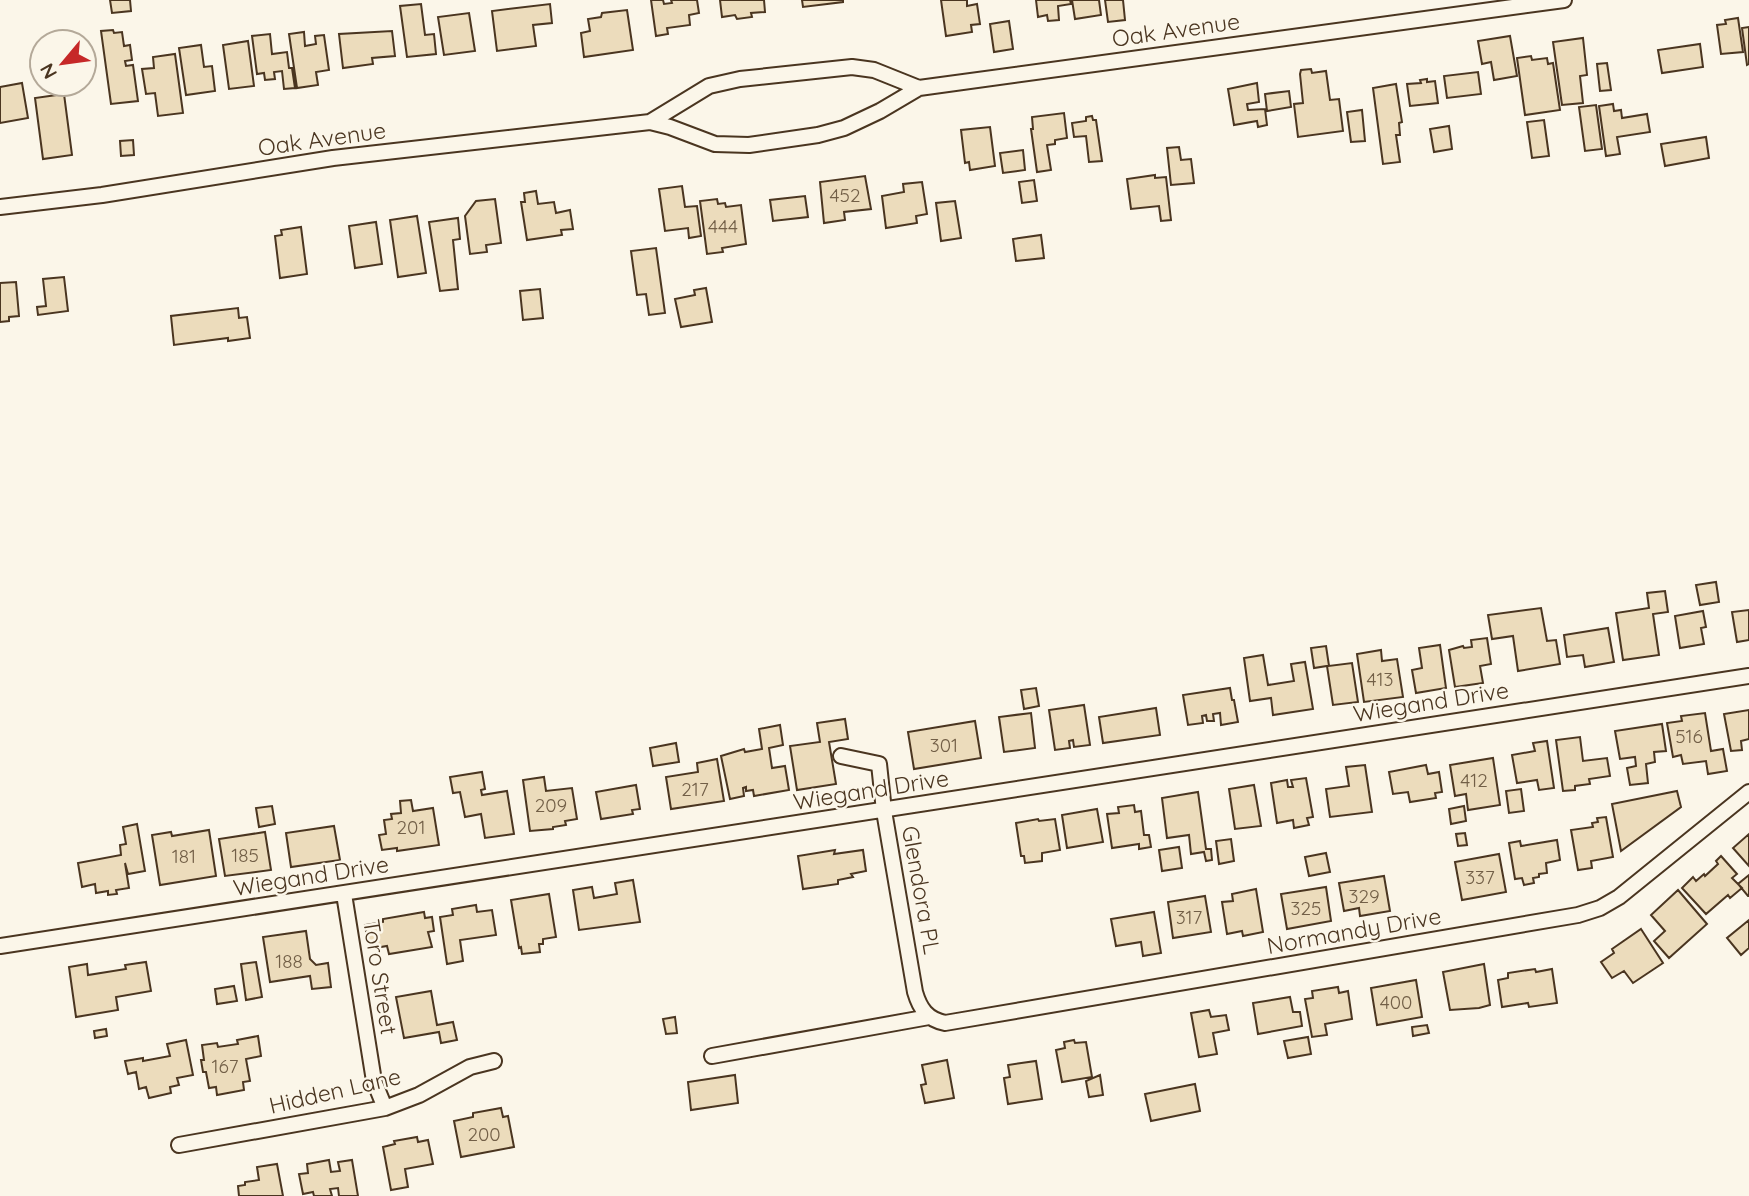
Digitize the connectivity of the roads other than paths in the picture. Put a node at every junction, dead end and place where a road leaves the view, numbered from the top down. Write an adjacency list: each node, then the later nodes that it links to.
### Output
1 (1564, 0): 2 (street, Oak Avenue)
2 (919, 88): 3 (street, Oak Avenue); 3 (street, Oak Avenue)
3 (650, 122): 4 (street, Oak Avenue)
4 (0, 207)
5 (1749, 676): 8 (street, Wiegand Drive)
6 (841, 756): 8 (street, Glendora PL)
7 (1749, 792): 11 (street, Normandy Drive)
8 (884, 811): 9 (street, Wiegand Drive); 11 (street, Glendora PL)
9 (344, 894): 10 (street, Wiegand Drive); 14 (street, Toro Street)
10 (0, 946)
11 (929, 1017): 12 (street, Normandy Drive)
12 (712, 1056)
13 (494, 1061): 14 (street, Hidden Lane)
14 (385, 1108): 15 (street, Hidden Lane)
15 (179, 1145)

